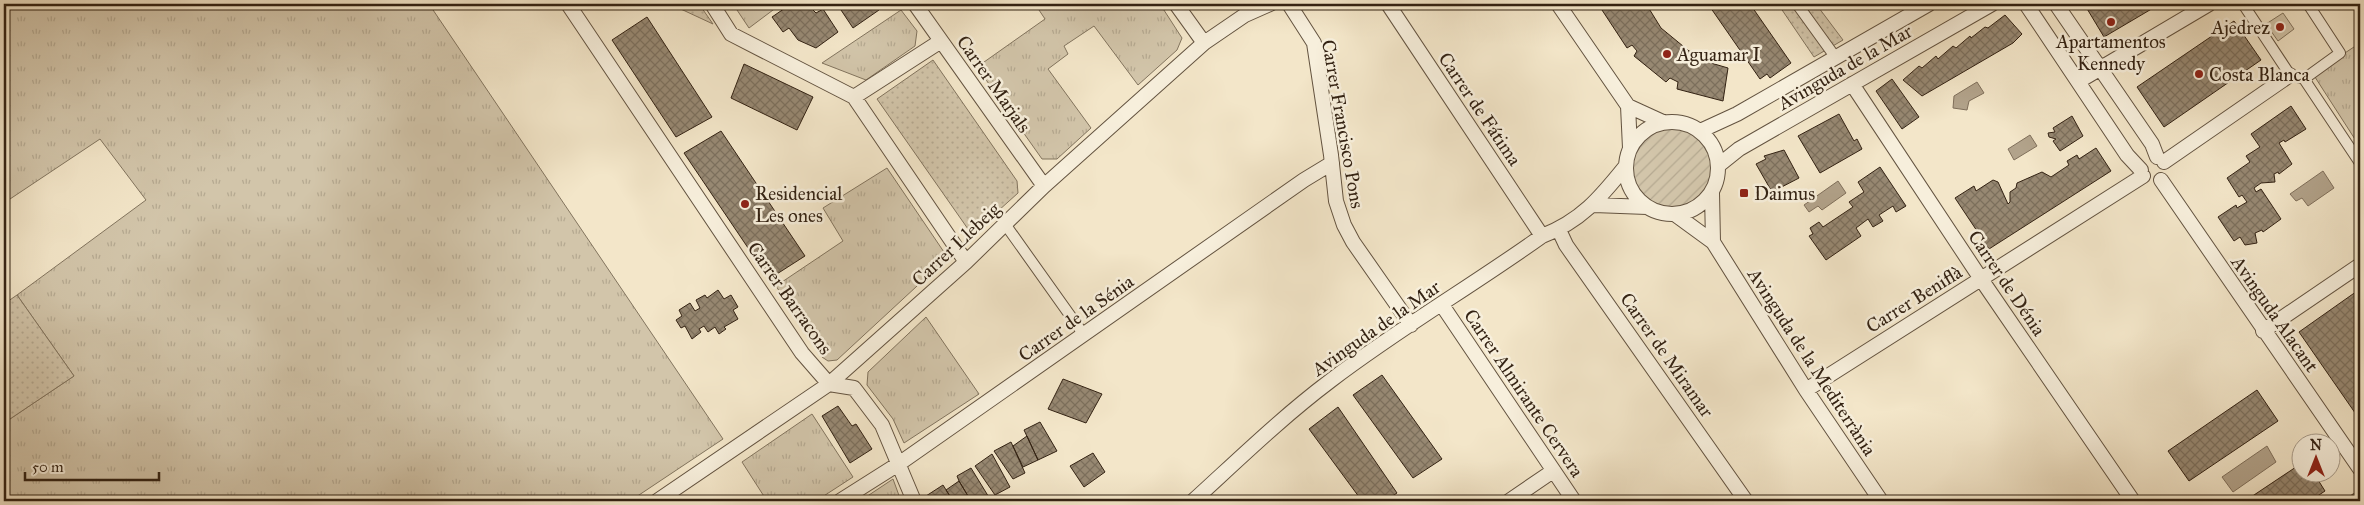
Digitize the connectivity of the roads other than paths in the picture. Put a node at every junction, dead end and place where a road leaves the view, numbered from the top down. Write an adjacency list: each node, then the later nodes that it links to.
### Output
1 (568, 4): 53 (street, Carrer Barracons)
2 (712, 4): 25 (street)
3 (915, 4): 17 (street, Carrer Marjals)
4 (1176, 4): 18 (street)
5 (1270, 4): 18 (street, Carrer Llebeig)
6 (1289, 4): 31 (street, Carrer Francisco Pons)
7 (1388, 4): 44 (street, Carrer de Fátima)
8 (1558, 4): 26 (street)
9 (1797, 4): 19 (street)
10 (1929, 4): 19 (street, Avinguda de la Mar)
11 (1992, 4): 24 (street, Avinguda de la Mar)
12 (2026, 4): 23 (street)
13 (2056, 4): 20 (street)
14 (2209, 4): 20 (street)
15 (2243, 4): 21 (street)
16 (2308, 4): 22 (street)
17 (941, 40): 25 (street); 37 (street, Carrer Marjals)
18 (1204, 44): 37 (street, Carrer Llebeig)
19 (1836, 58): 28 (street, Avinguda de la Mar)
20 (2101, 68): 23 (street); 30 (street)
21 (2290, 75): 22 (street); 30 (street)
22 (2304, 79): 32 (street)
23 (2079, 81): 35 (street)
24 (1852, 84): 33 (street, Avinguda de la Mar); 48 (street, Carrer de Dénia)
25 (854, 97): 46 (street)
26 (1628, 106): 27 (street); 29 (street)
27 (1663, 122): 28 (street); 29 (street)
28 (1700, 131): 33 (street)
29 (1630, 148): 34 (street)
30 (2161, 160): 35 (street); 36 (street)
31 (1332, 163): 50 (street, Carrer Francisco Pons); 52 (street, Carrer de la Sénia)
32 (2360, 163)
33 (1719, 165): 38 (street)
34 (1626, 167): 39 (street, Avinguda de la Mar); 40 (street)
35 (2142, 173): 36 (street); 48 (street, Carrer Beniflà)
36 (2161, 180): 51 (street, Avinguda Alacant)
37 (1044, 186): 42 (street, Carrer Llebeig)
38 (1712, 193): 41 (street); 45 (street)
39 (1594, 205): 40 (street); 43 (street, Avinguda de la Mar)
40 (1647, 207): 41 (street)
41 (1676, 215): 45 (street)
42 (1005, 224): 46 (street, Carrer Llebeig); 52 (street)
43 (1559, 230): 44 (street, Avinguda de la Mar); 65 (street, Carrer de Miramar)
44 (1542, 236): 49 (street, Avinguda de la Mar)
45 (1713, 242): 54 (street, Avinguda de la Mediterrània)
46 (966, 262): 53 (street, Carrer Llebeig)
47 (2360, 265): 51 (street)
48 (1981, 279): 54 (street, Carrer Beniflà); 67 (street, Carrer de Dénia)
49 (1442, 305): 50 (street, Avinguda de la Mar); 57 (street, Carrer Almirante Cervera)
50 (1411, 325): 62 (street, Avinguda de la Mar)
51 (2263, 331): 56 (street, Avinguda Alacant)
52 (1084, 335): 55 (street, Carrer de la Sénia)
53 (829, 384): 55 (street, Carrer Barracons); 59 (street, Carrer Llebeig)
54 (1806, 390): 66 (street, Avinguda de la Mediterrània)
55 (900, 463): 60 (street, Carrer de la Sénia); 61 (street, Carrer Barracons)
56 (2360, 469)
57 (1552, 471): 63 (street); 64 (street, Carrer Almirante Cervera)
58 (2360, 498): 68 (street)
59 (657, 501)
60 (840, 501)
61 (914, 501)
62 (1193, 501)
63 (1509, 501)
64 (1574, 501)
65 (1746, 501)
66 (1881, 501)
67 (2133, 501)
68 (2356, 501)

